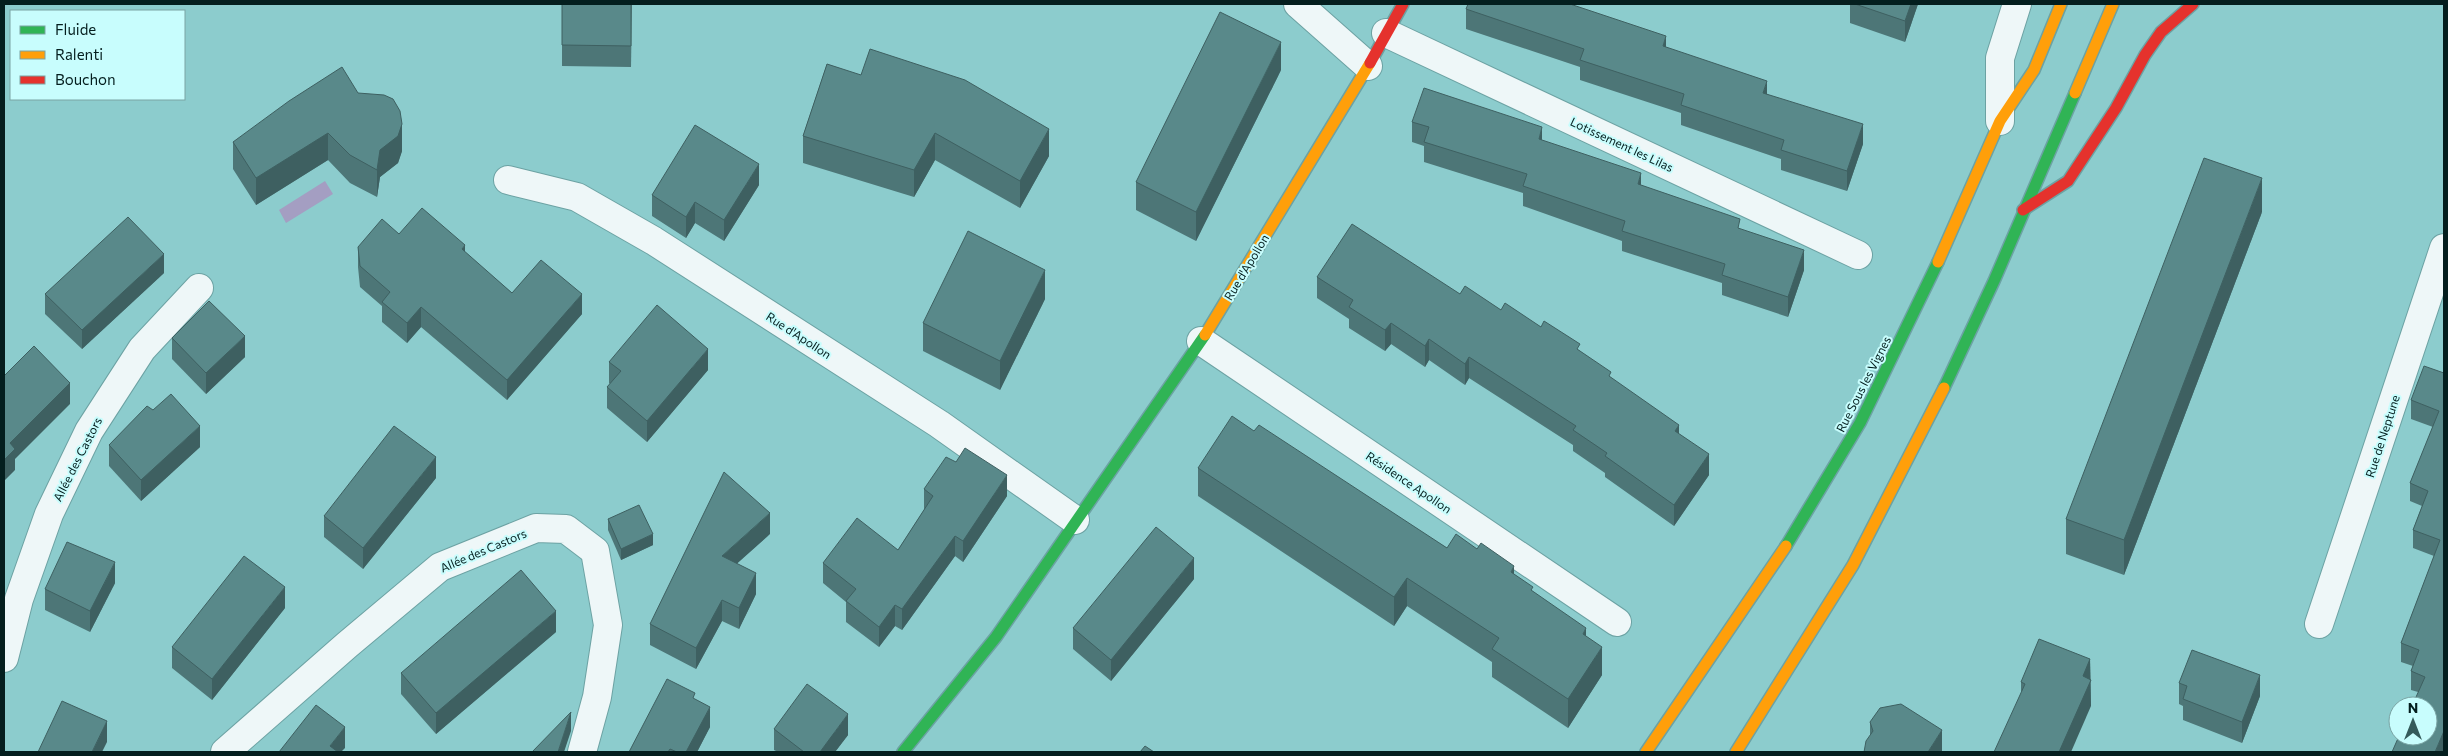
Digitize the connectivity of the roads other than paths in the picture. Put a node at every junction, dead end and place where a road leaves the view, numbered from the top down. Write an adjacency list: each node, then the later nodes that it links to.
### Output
1 (1301, 4): 8 (street)
2 (1403, 4): 7 (street, Rue d'Apollon)
3 (2017, 4): 9 (street)
4 (2061, 4): 9 (street, Rue Sous les Vignes)
5 (2113, 4): 11 (street)
6 (2193, 4): 11 (street)
7 (1386, 33): 8 (street, Rue d'Apollon); 13 (street, Lotissement les Lilas)
8 (1368, 66): 15 (street, Rue d'Apollon)
9 (2000, 121): 23 (street, Rue Sous les Vignes)
10 (508, 180): 16 (street, Rue d'Apollon)
11 (2023, 210): 24 (street)
12 (2444, 248): 18 (street, Rue de Neptune)
13 (1858, 255)
14 (199, 288): 19 (street, Allée des Castors)
15 (1201, 341): 16 (street, Rue d'Apollon); 17 (street, Résidence Apollon)
16 (1075, 520): 22 (street, Rue d'Apollon)
17 (1617, 622)
18 (2319, 624)
19 (4, 658)
20 (225, 752): 21 (street, Allée des Castors)
21 (582, 752)
22 (903, 752)
23 (1646, 752)
24 (1736, 752)

